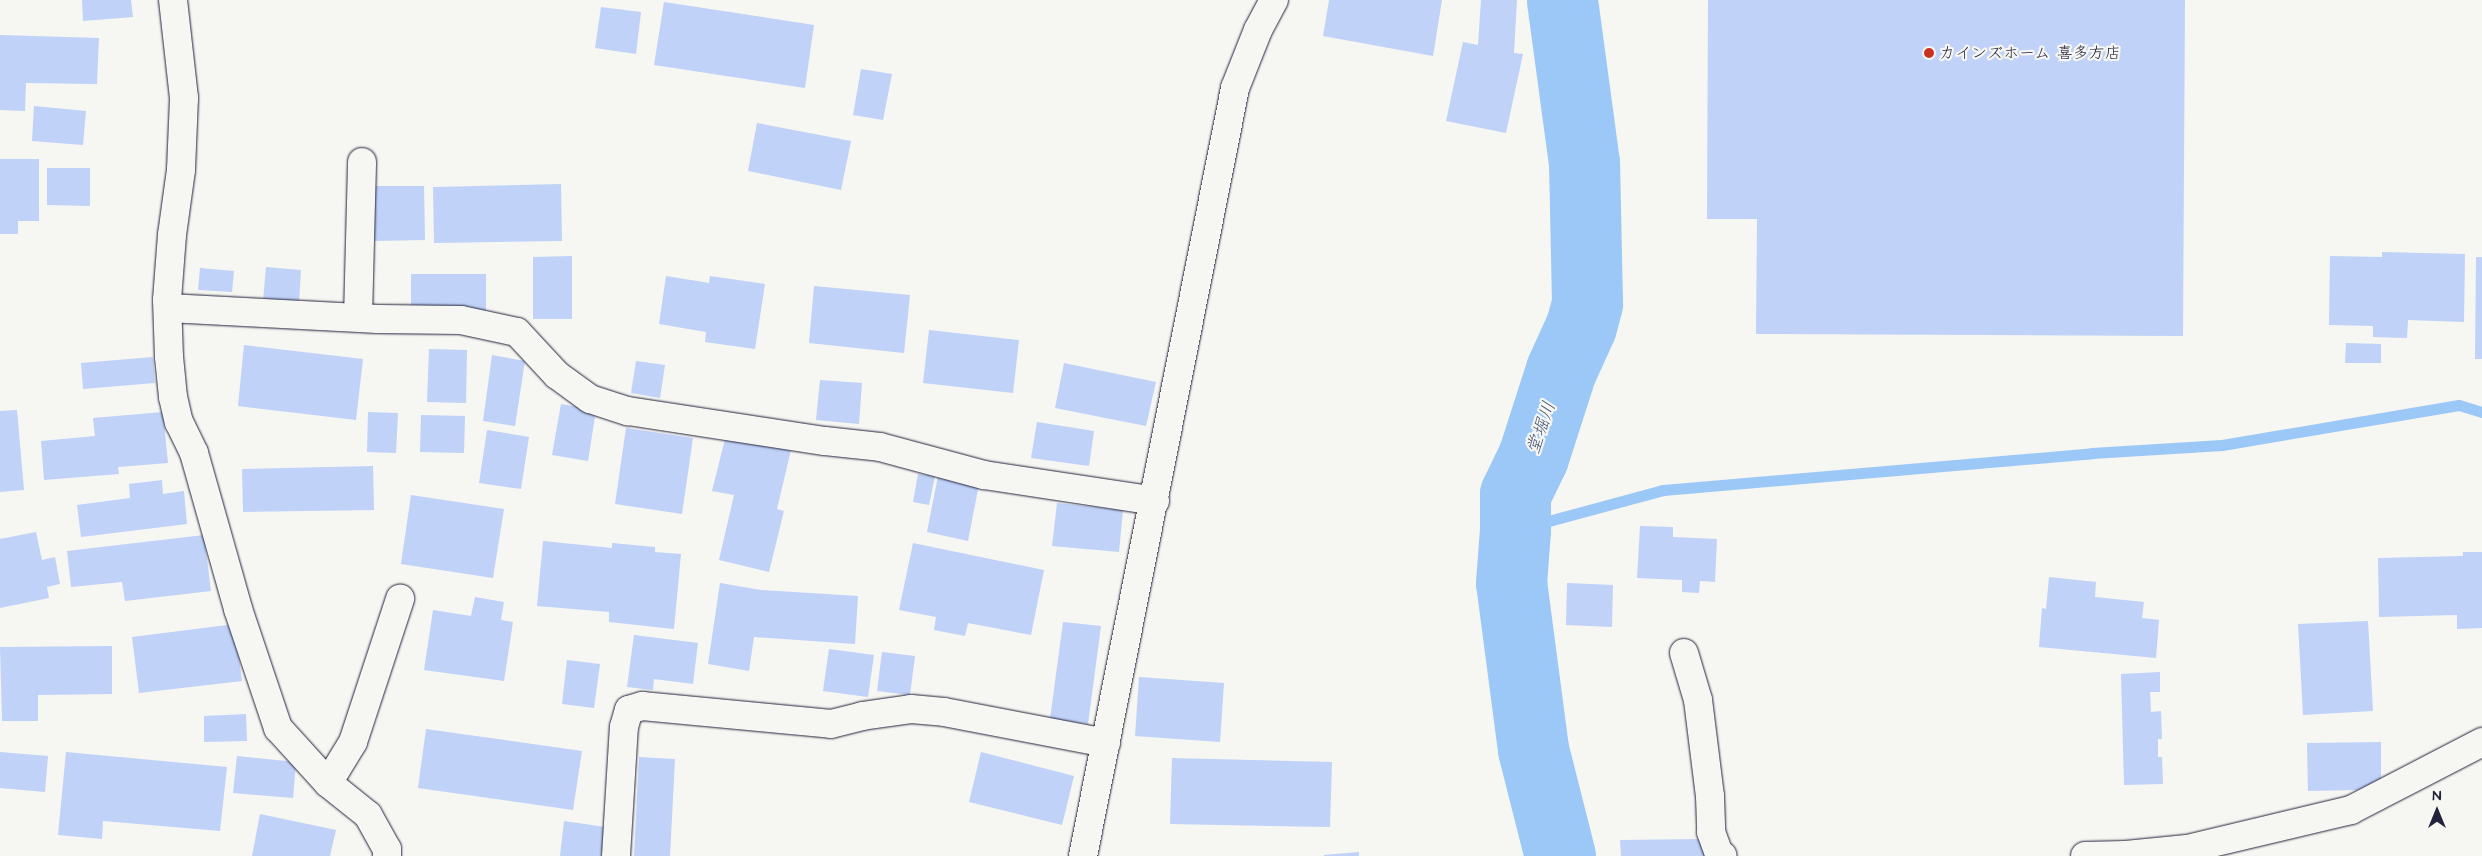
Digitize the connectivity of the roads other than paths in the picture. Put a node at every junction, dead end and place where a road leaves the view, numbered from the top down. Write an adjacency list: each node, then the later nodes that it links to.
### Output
1 (173, 0): 4 (street)
2 (1274, 0): 6 (street)
3 (362, 162): 5 (street)
4 (168, 308): 5 (street); 11 (street)
5 (358, 317): 6 (street)
6 (1155, 501): 10 (street)
7 (400, 599): 11 (street)
8 (1684, 652): 15 (street)
9 (2482, 742): 16 (street)
10 (1106, 743): 13 (street); 14 (street)
11 (328, 783): 12 (street)
12 (387, 856)
13 (616, 856)
14 (1083, 856)
15 (1723, 856)
16 (2085, 856)

